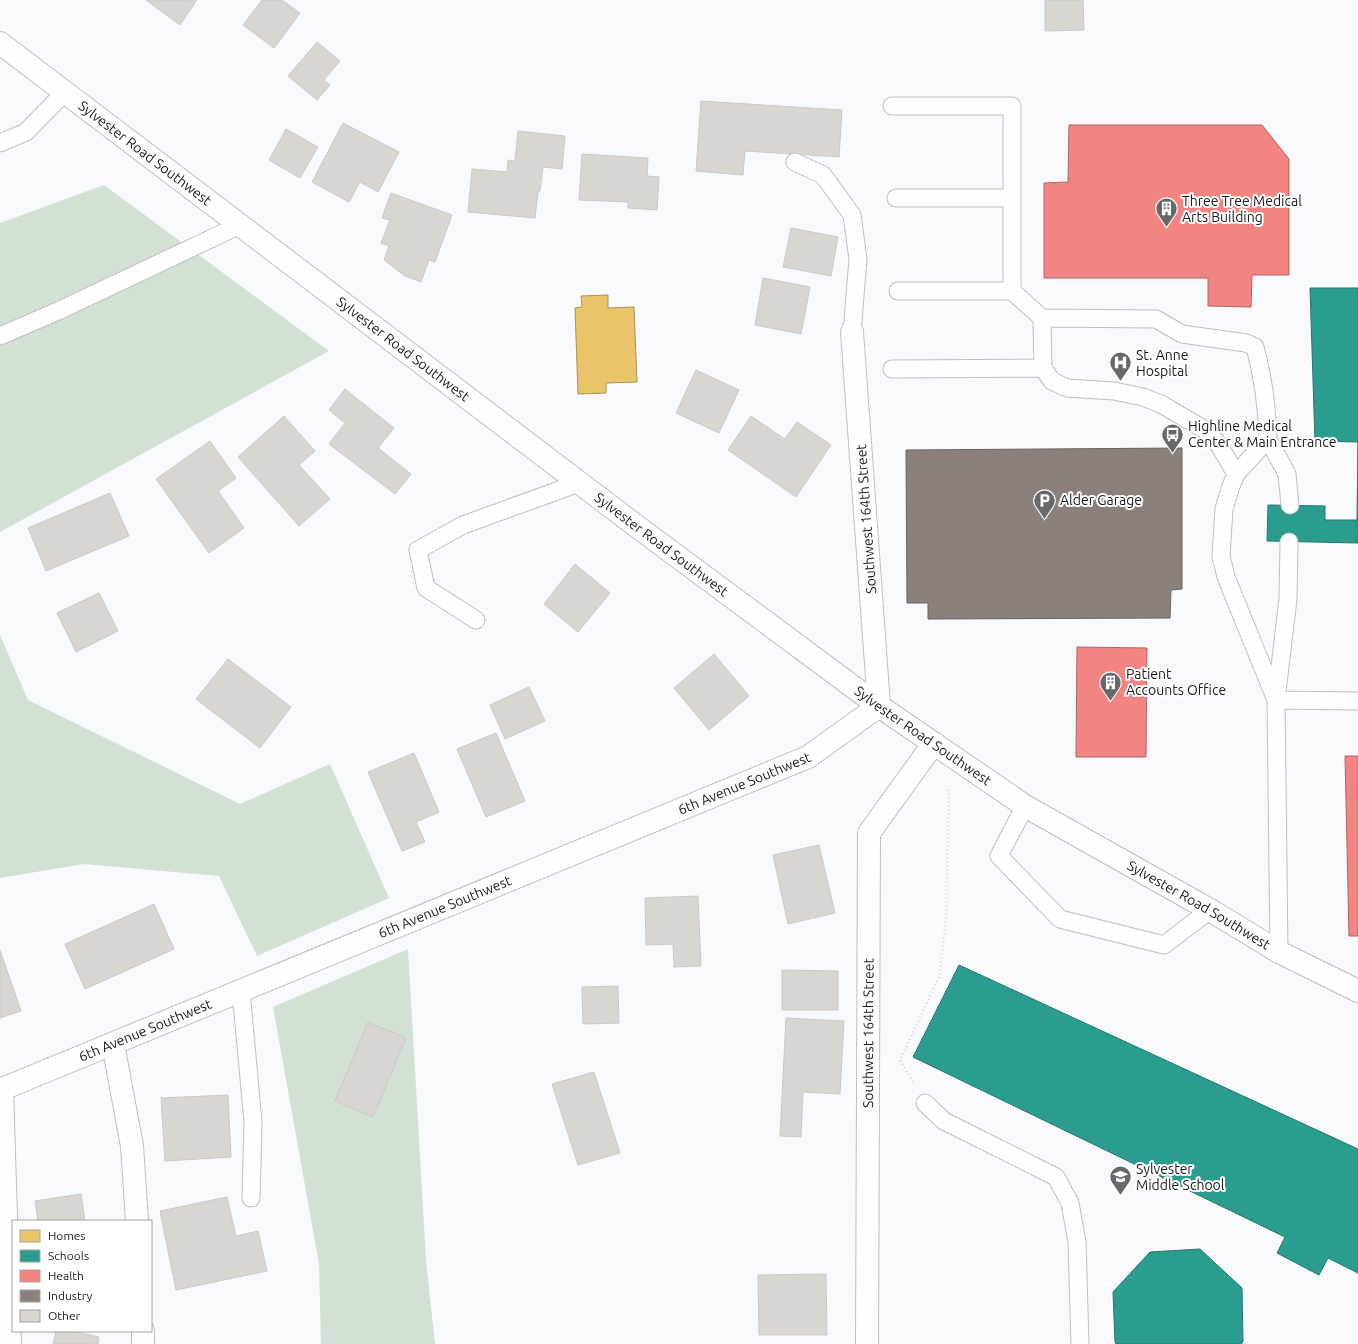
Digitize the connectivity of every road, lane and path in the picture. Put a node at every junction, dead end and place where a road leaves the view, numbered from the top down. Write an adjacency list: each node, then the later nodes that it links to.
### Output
1 (0, 43): 2 (street, Sylvester Road Southwest)
2 (65, 92): 4 (lane); 8 (street, Sylvester Road Southwest)
3 (892, 106): 7 (lane)
4 (0, 143)
5 (795, 162): 12 (lane)
6 (896, 198): 7 (lane)
7 (1012, 198): 10 (lane)
8 (240, 225): 13 (lane); 18 (street, Sylvester Road Southwest)
9 (898, 291): 10 (lane)
10 (1012, 291): 11 (lane)
11 (1042, 318): 14 (lane); 16 (lane)
12 (852, 332): 24 (street, Southwest 164th Street)
13 (0, 336)
14 (1043, 368): 15 (lane); 17 (lane)
15 (892, 369)
16 (1268, 439): 17 (lane); 19 (lane)
17 (1236, 474): 22 (lane)
18 (579, 483): 21 (lane); 24 (street, Sylvester Road Southwest)
19 (1290, 505)
20 (1289, 542): 22 (lane)
21 (476, 620)
22 (1276, 700): 23 (lane); 29 (lane)
23 (1358, 701)
24 (879, 706): 25 (street, Sylvester Road Southwest); 30 (street, 6th Avenue Southwest)
25 (934, 743): 27 (street, Sylvester Road Southwest); 40 (street, Southwest 164th Street)
26 (949, 789): 34 (path)
27 (1025, 806): 28 (street, Sylvester Road Southwest); 28 (lane)
28 (1210, 910): 29 (street, Sylvester Road Southwest)
29 (1279, 952): 31 (street, Sylvester Road Southwest)
30 (241, 991): 32 (street, 6th Avenue Southwest); 35 (lane)
31 (1358, 992)
32 (113, 1044): 33 (street, 6th Avenue Southwest); 36 (street)
33 (1, 1089): 38 (street)
34 (925, 1103): 41 (lane)
35 (251, 1198)
36 (137, 1220)
37 (143, 1332): 39 (street)
38 (10, 1344)
39 (143, 1344)
40 (867, 1344)
41 (1080, 1344)

